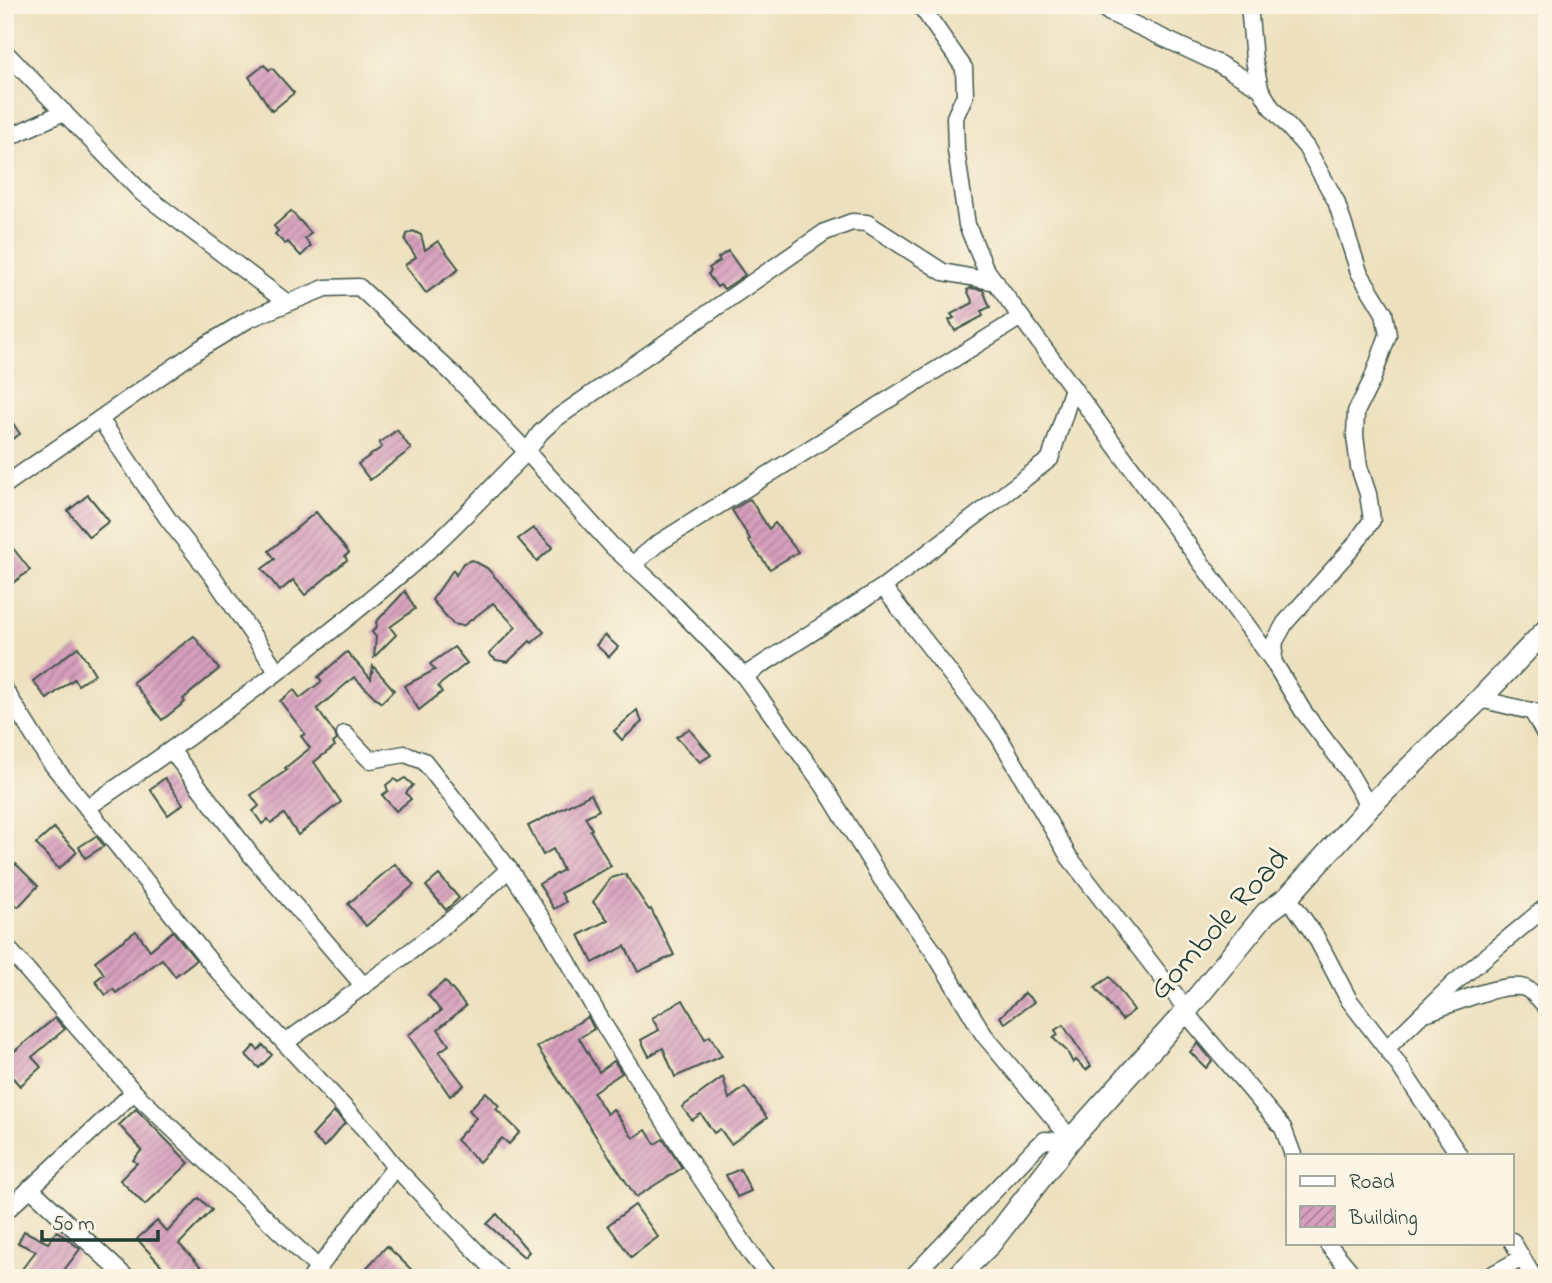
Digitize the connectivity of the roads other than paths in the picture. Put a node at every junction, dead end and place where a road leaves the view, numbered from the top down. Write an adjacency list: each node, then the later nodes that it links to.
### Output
1 (920, 5): 8 (street)
2 (1099, 5): 5 (street)
3 (1249, 5): 5 (street)
4 (5, 52): 6 (street)
5 (1260, 88): 18 (street)
6 (64, 112): 7 (street); 9 (street)
7 (5, 139)
8 (996, 282): 10 (street); 13 (street)
9 (286, 302): 12 (street); 13 (street)
10 (1021, 317): 11 (street); 15 (street)
11 (1073, 388): 16 (street); 18 (street)
12 (100, 419): 14 (street); 19 (street)
13 (527, 452): 15 (street); 19 (street)
14 (5, 485)
15 (632, 565): 20 (street)
16 (883, 587): 20 (street); 35 (street)
17 (1547, 629): 22 (street, Gombole Road)
18 (1273, 661): 27 (street)
19 (277, 671): 26 (street)
20 (744, 676): 40 (street)
21 (5, 690): 28 (street)
22 (1480, 699): 23 (street); 27 (street, Gombole Road)
23 (1539, 713): 25 (street)
24 (345, 734): 29 (street)
25 (1547, 738)
26 (172, 750): 28 (street); 33 (street)
27 (1369, 807): 30 (street, Gombole Road)
28 (87, 808): 37 (street)
29 (509, 869): 33 (street); 52 (street)
30 (1288, 897): 35 (street, Gombole Road); 38 (street)
31 (1547, 906): 36 (street)
32 (5, 945): 39 (street)
33 (363, 985): 37 (street)
34 (1547, 1008): 36 (street)
35 (1186, 1011): 40 (street, Gombole Road); 41 (street)
36 (1421, 1015): 38 (street)
37 (285, 1043): 43 (street)
38 (1387, 1048): 42 (street)
39 (134, 1092): 44 (street); 49 (street)
40 (1070, 1140): 53 (street); 54 (street, Gombole Road)
41 (1293, 1154)
42 (1458, 1154)
43 (395, 1167): 49 (street); 51 (street)
44 (30, 1188): 45 (street); 50 (street)
45 (5, 1212)
46 (1328, 1244): 55 (street)
47 (1514, 1244): 48 (street)
48 (1522, 1258): 56 (street); 57 (street)
49 (315, 1273)
50 (127, 1278)
51 (502, 1278)
52 (770, 1278)
53 (911, 1278)
54 (956, 1278)
55 (1356, 1278)
56 (1486, 1278)
57 (1534, 1278)

